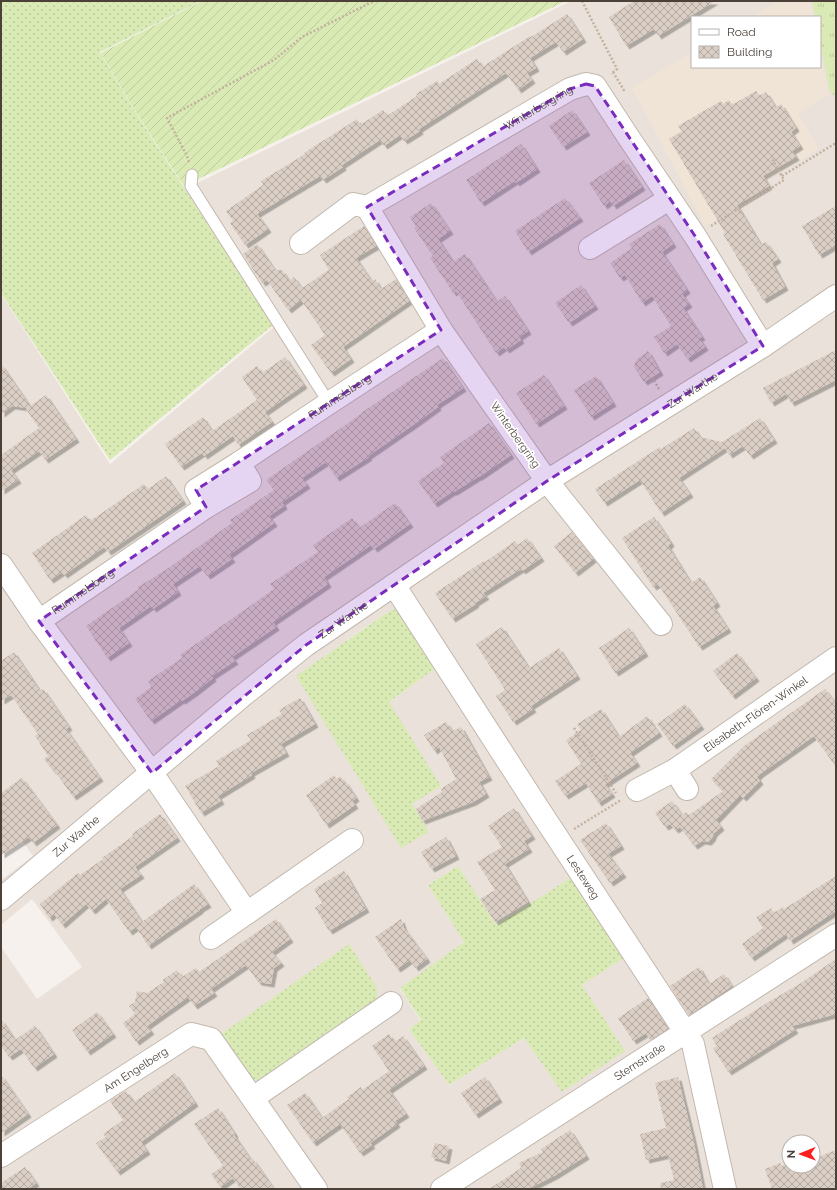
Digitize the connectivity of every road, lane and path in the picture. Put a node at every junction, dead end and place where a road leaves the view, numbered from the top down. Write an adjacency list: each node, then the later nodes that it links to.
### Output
1 (374, 1): 6 (path)
2 (582, 1): 3 (path)
3 (595, 86): 8 (street); 9 (street, Winterbergring)
4 (836, 143): 7 (path)
5 (771, 157): 7 (path)
6 (192, 175): 16 (lane)
7 (782, 176): 10 (path)
8 (669, 198): 10 (street); 12 (street)
9 (367, 207): 11 (street, Winterbergring); 14 (street, Winterbergring)
10 (695, 236): 15 (street)
11 (301, 243)
12 (590, 248)
13 (836, 296): 15 (street, Zur Warthe)
14 (441, 330): 16 (street, Rummelsberg); 17 (street, Winterbergring)
15 (763, 346): 17 (street, Zur Warthe)
16 (329, 403): 20 (street, Rummelsberg)
17 (547, 481): 19 (street, Zur Warthe); 21 (street)
18 (1, 565): 20 (street)
19 (394, 585): 25 (street, Zur Warthe); 28 (street, Lesteweg)
20 (39, 621): 25 (street)
21 (661, 624)
22 (836, 658): 24 (street, Elisabeth-Flören-Winkel)
23 (574, 728): 27 (path)
24 (675, 770): 26 (street); 27 (street, Elisabeth-Flören-Winkel)
25 (152, 773): 30 (street, Zur Warthe); 31 (street)
26 (687, 789)
27 (629, 795): 28 (path)
28 (559, 839): 35 (street, Lesteweg)
29 (352, 840): 31 (street)
30 (1, 899)
31 (247, 913): 33 (street)
32 (836, 934): 35 (street, Sternstraße)
33 (211, 938)
34 (391, 1003): 36 (street)
35 (686, 1032): 39 (street, Sternstraße); 40 (street, Lesteweg)
36 (253, 1098): 37 (street, Am Engelberg); 38 (street, Am Engelberg)
37 (1, 1156)
38 (316, 1189)
39 (442, 1189)
40 (725, 1189)

